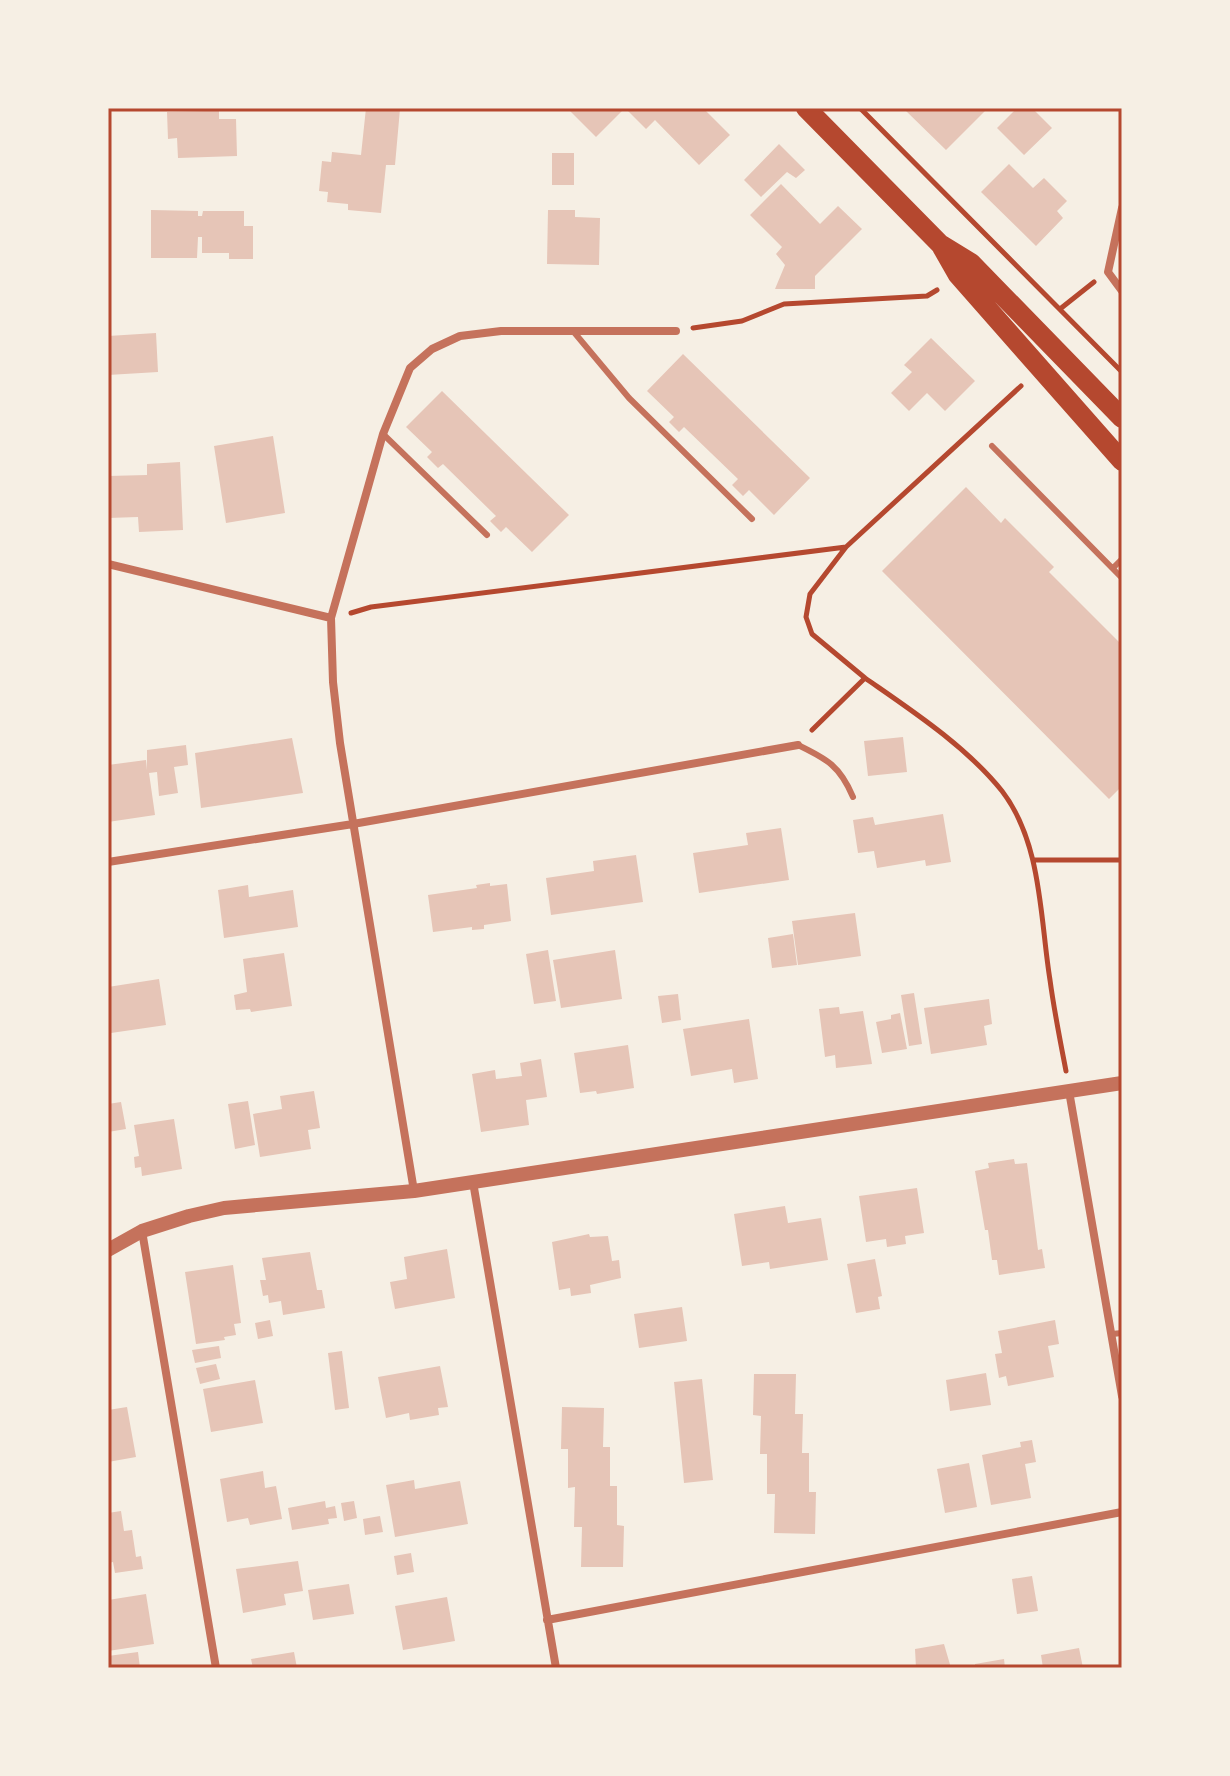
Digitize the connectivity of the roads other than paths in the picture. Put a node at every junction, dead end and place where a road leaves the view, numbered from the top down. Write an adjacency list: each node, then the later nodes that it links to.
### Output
1 (806, 108): 3 (main road)
2 (1122, 208): 4 (street)
3 (940, 244): 7 (main road); 10 (main road)
4 (1122, 291)
5 (573, 331): 6 (street); 8 (street); 11 (lane)
6 (676, 331)
7 (1122, 418)
8 (383, 434): 12 (lane); 17 (street)
9 (992, 446): 15 (lane)
10 (1122, 461)
11 (752, 519)
12 (487, 535)
13 (1122, 559): 15 (lane)
14 (108, 564): 17 (street)
15 (1113, 568): 16 (lane)
16 (1122, 578)
17 (331, 618): 20 (street)
18 (798, 745): 19 (lane); 20 (street)
19 (853, 797)
20 (353, 824): 21 (street); 25 (street)
21 (108, 862)
22 (1122, 1083): 23 (street)
23 (1069, 1091): 24 (street); 28 (street)
24 (473, 1182): 25 (street); 31 (street)
25 (414, 1191): 26 (street)
26 (142, 1231): 27 (street); 32 (street)
27 (110, 1244)
28 (1117, 1333): 29 (street)
29 (1122, 1396)
30 (1122, 1512): 31 (street)
31 (547, 1620): 33 (street)
32 (216, 1668)
33 (556, 1668)

